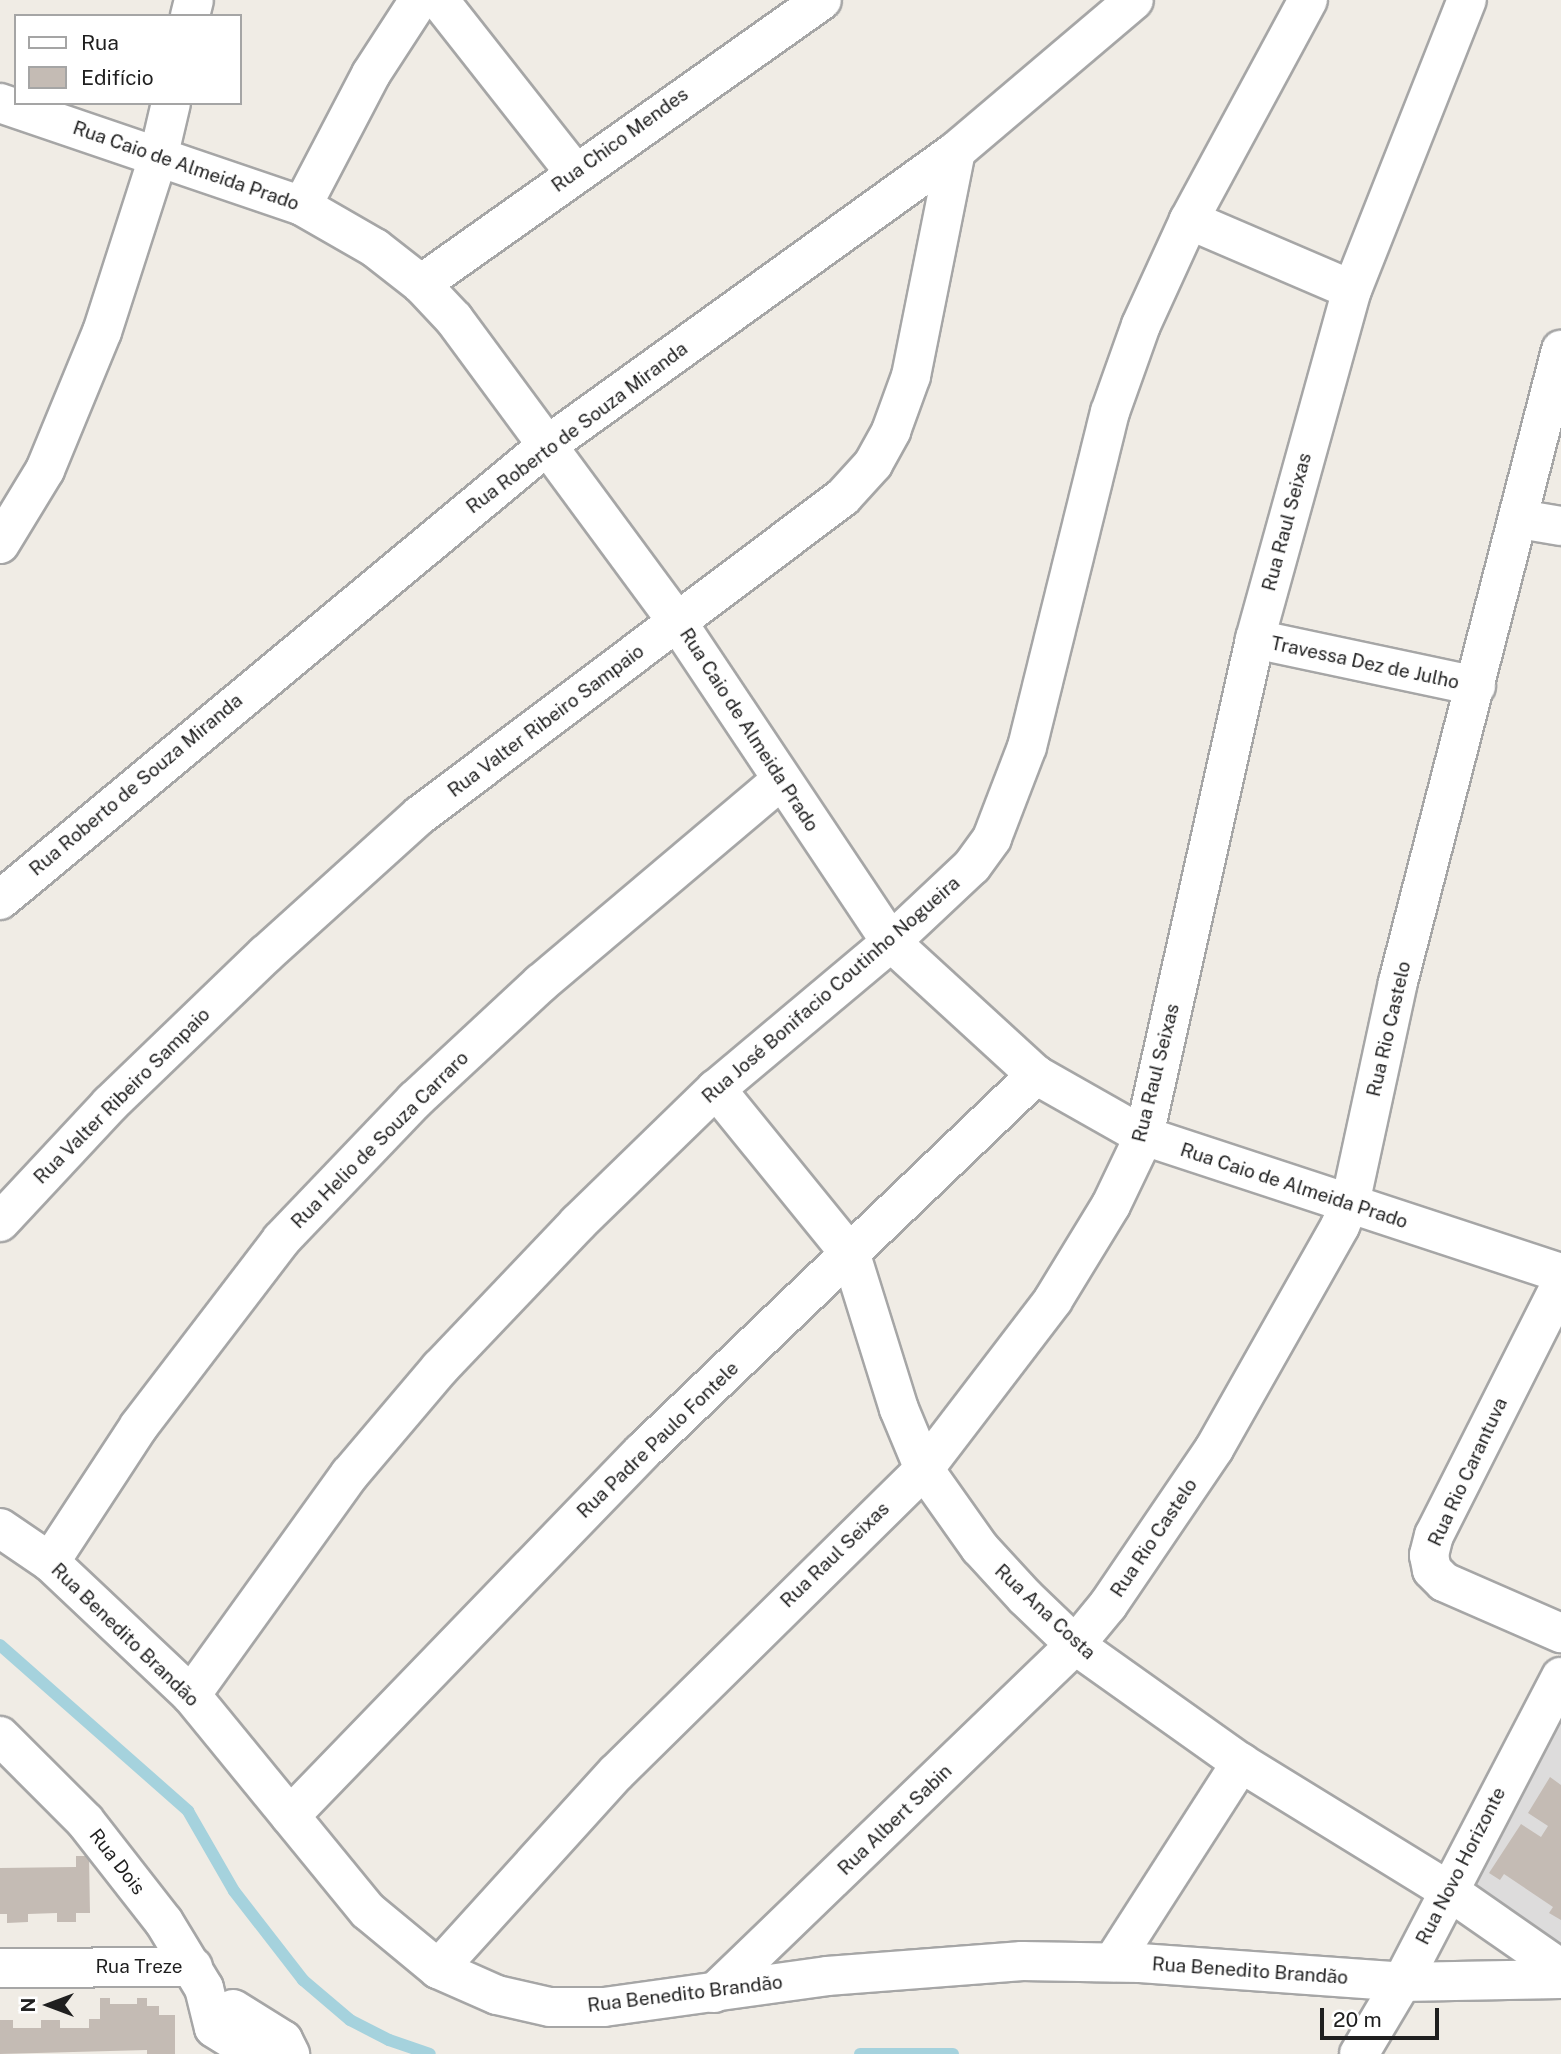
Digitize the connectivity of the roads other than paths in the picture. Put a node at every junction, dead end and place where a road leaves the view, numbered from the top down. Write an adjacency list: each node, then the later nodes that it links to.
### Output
1 (419, 0): 12 (street)
2 (439, 0): 11 (street)
3 (822, 0): 11 (street, Rua Chico Mendes)
4 (1134, 0): 9 (street, Rua Roberto de Souza Miranda)
5 (1308, 0): 13 (street, Rua José Bonifacio Coutinho Nogueira)
6 (1467, 0): 15 (street, Rua Raul Seixas)
7 (0, 103): 10 (street, Rua Caio de Almeida Prado)
8 (171, 105): 10 (street)
9 (956, 151): 17 (street, Rua Roberto de Souza Miranda); 21 (street, Rua Valter Ribeiro Sampaio)
10 (159, 154): 12 (street, Rua Caio de Almeida Prado); 20 (street)
11 (575, 173): 14 (street, Rua Chico Mendes)
12 (302, 206): 14 (street, Rua Caio de Almeida Prado)
13 (1189, 220): 15 (street); 26 (street, Rua José Bonifacio Coutinho Nogueira)
14 (421, 284): 17 (street, Rua Caio de Almeida Prado)
15 (1352, 290): 22 (street, Rua Raul Seixas)
16 (1561, 350): 18 (street, Rua Rio Castelo)
17 (549, 444): 21 (street, Rua Caio de Almeida Prado); 25 (street, Rua Roberto de Souza Miranda)
18 (1519, 519): 19 (street); 23 (street, Rua Rio Castelo)
19 (1561, 526)
20 (0, 544)
21 (678, 623): 24 (street, Rua Caio de Almeida Prado); 31 (street, Rua Valter Ribeiro Sampaio)
22 (1255, 639): 23 (street, Travessa Dez de Julho); 29 (street, Rua Raul Seixas)
23 (1476, 686): 30 (street, Rua Rio Castelo)
24 (780, 781): 26 (street, Rua Caio de Almeida Prado); 37 (street, Rua Helio de Souza Carraro)
25 (0, 900)
26 (891, 942): 27 (street, Rua Caio de Almeida Prado); 28 (street, Rua José Bonifacio Coutinho Nogueira)
27 (1036, 1075): 29 (street, Rua Caio de Almeida Prado); 32 (street, Rua Padre Paulo Fontele)
28 (716, 1089): 32 (street, Rua Ana Costa); 41 (street, Rua José Bonifacio Coutinho Nogueira)
29 (1144, 1136): 30 (street, Rua Caio de Almeida Prado); 35 (street, Rua Raul Seixas)
30 (1350, 1204): 33 (street, Rua Caio de Almeida Prado); 39 (street, Rua Rio Castelo)
31 (0, 1222)
32 (851, 1255): 35 (street, Rua Ana Costa); 44 (street, Rua Padre Paulo Fontele)
33 (1561, 1273)
34 (1561, 1284): 38 (street, Rua Rio Carantuva)
35 (925, 1469): 39 (street, Rua Ana Costa); 49 (street, Rua Raul Seixas)
36 (0, 1528): 37 (street, Rua Benedito Brandão)
37 (50, 1562): 41 (street, Rua Benedito Brandão)
38 (1561, 1633)
39 (1075, 1645): 43 (street, Rua Ana Costa); 53 (street, Rua Albert Sabin)
40 (1561, 1677): 45 (street, Rua Novo Horizonte)
41 (191, 1695): 44 (street, Rua Benedito Brandão)
42 (0, 1736): 47 (street, Rua Dois)
43 (1241, 1763): 45 (street, Rua Ana Costa); 46 (street)
44 (290, 1816): 49 (street, Rua Benedito Brandão)
45 (1446, 1889): 50 (street, Rua Ana Costa); 52 (street, Rua Novo Horizonte)
46 (1114, 1962): 52 (street, Rua Benedito Brandão); 53 (street, Rua Benedito Brandão)
47 (193, 1967): 48 (street, Rua Treze); 54 (street, Rua Dois)
48 (0, 1968)
49 (438, 1969): 53 (street, Rua Benedito Brandão)
50 (1561, 1969)
51 (1561, 1979): 52 (street, Rua Benedito Brandão)
52 (1402, 1982): 57 (street, Rua Novo Horizonte)
53 (714, 1993)
54 (213, 2029): 55 (street); 56 (street)
55 (256, 2054)
56 (290, 2054)
57 (1359, 2054)

